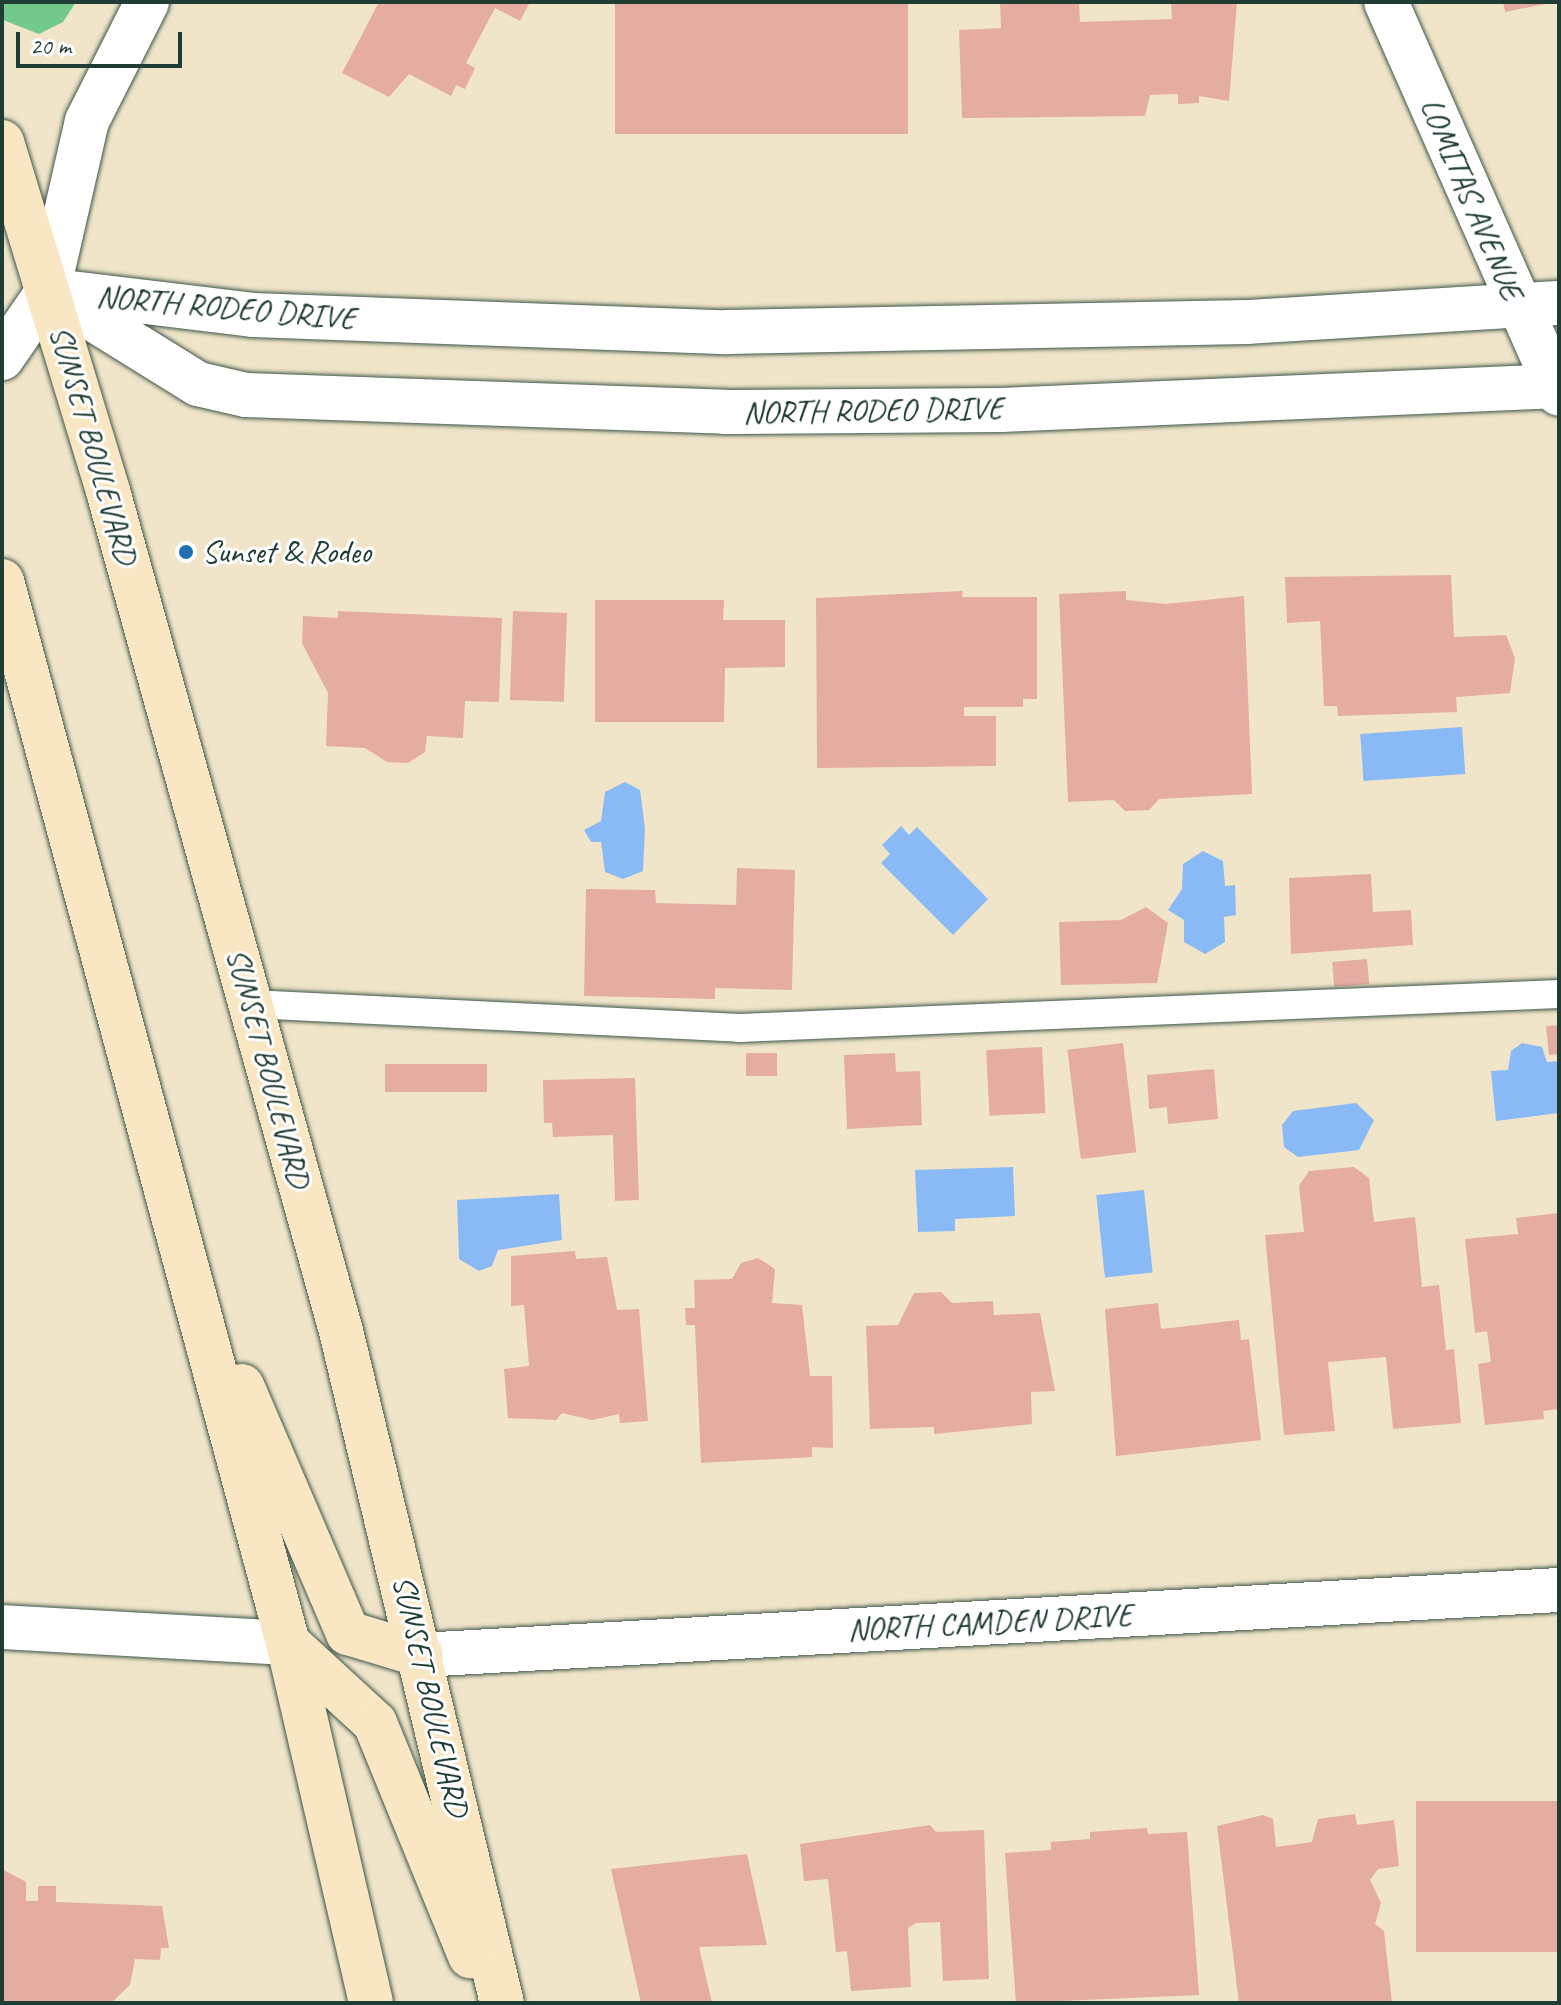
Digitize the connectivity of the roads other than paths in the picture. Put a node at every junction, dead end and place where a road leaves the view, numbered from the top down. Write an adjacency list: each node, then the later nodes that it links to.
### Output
1 (147, 2): 4 (street)
2 (1386, 2): 6 (street, LOMITAS AVENUE)
3 (2, 142): 4 (main road, SUNSET BOULEVARD)
4 (48, 291): 5 (street); 6 (street, NORTH RODEO DRIVE); 7 (street); 8 (street, NORTH RODEO DRIVE); 11 (main road, SUNSET BOULEVARD)
5 (2, 301)
6 (1538, 305): 8 (street, LOMITAS AVENUE)
7 (2, 358)
8 (1558, 389)
9 (2, 581): 12 (main road)
10 (1559, 994): 11 (lane)
11 (251, 1004): 16 (main road, SUNSET BOULEVARD)
12 (180, 1240): 15 (main road); 16 (main road)
13 (1559, 1590): 16 (street, NORTH CAMDEN DRIVE)
14 (2, 1627): 15 (street)
15 (288, 1643): 17 (main road); 18 (main road)
16 (421, 1655): 19 (main road, SUNSET BOULEVARD)
17 (371, 2003)
18 (489, 2003)
19 (502, 2003)

